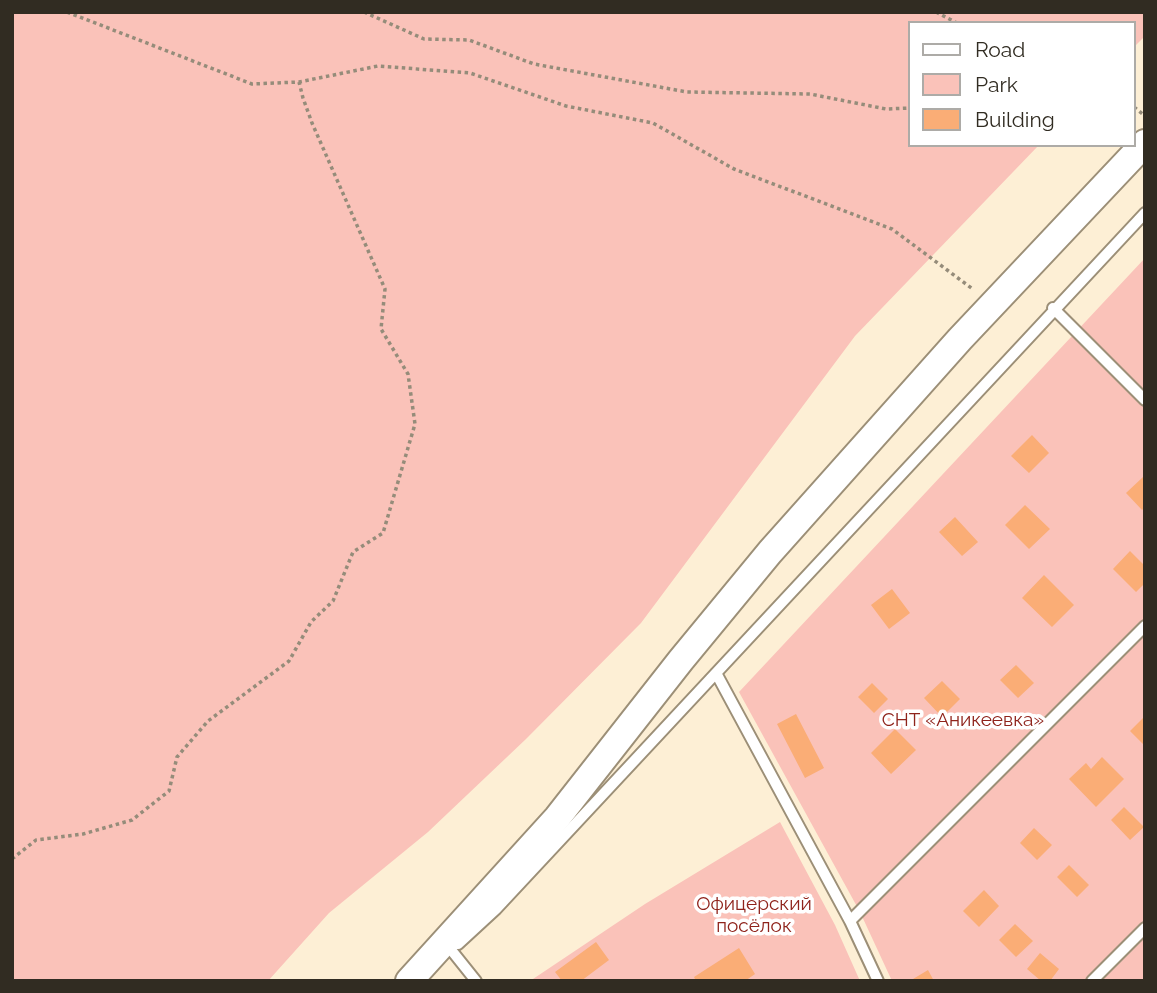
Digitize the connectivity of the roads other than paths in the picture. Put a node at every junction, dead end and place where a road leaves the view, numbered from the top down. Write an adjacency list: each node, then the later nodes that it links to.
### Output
1 (1145, 143): 10 (street)
2 (1145, 213): 3 (lane)
3 (1054, 308): 4 (lane); 6 (lane)
4 (1145, 400)
5 (1145, 626): 7 (lane)
6 (716, 673): 7 (lane); 9 (lane)
7 (850, 921): 13 (lane)
8 (1145, 928): 14 (lane)
9 (452, 951): 11 (lane); 12 (lane)
10 (409, 981)
11 (417, 981)
12 (476, 981)
13 (877, 981)
14 (1092, 981)

